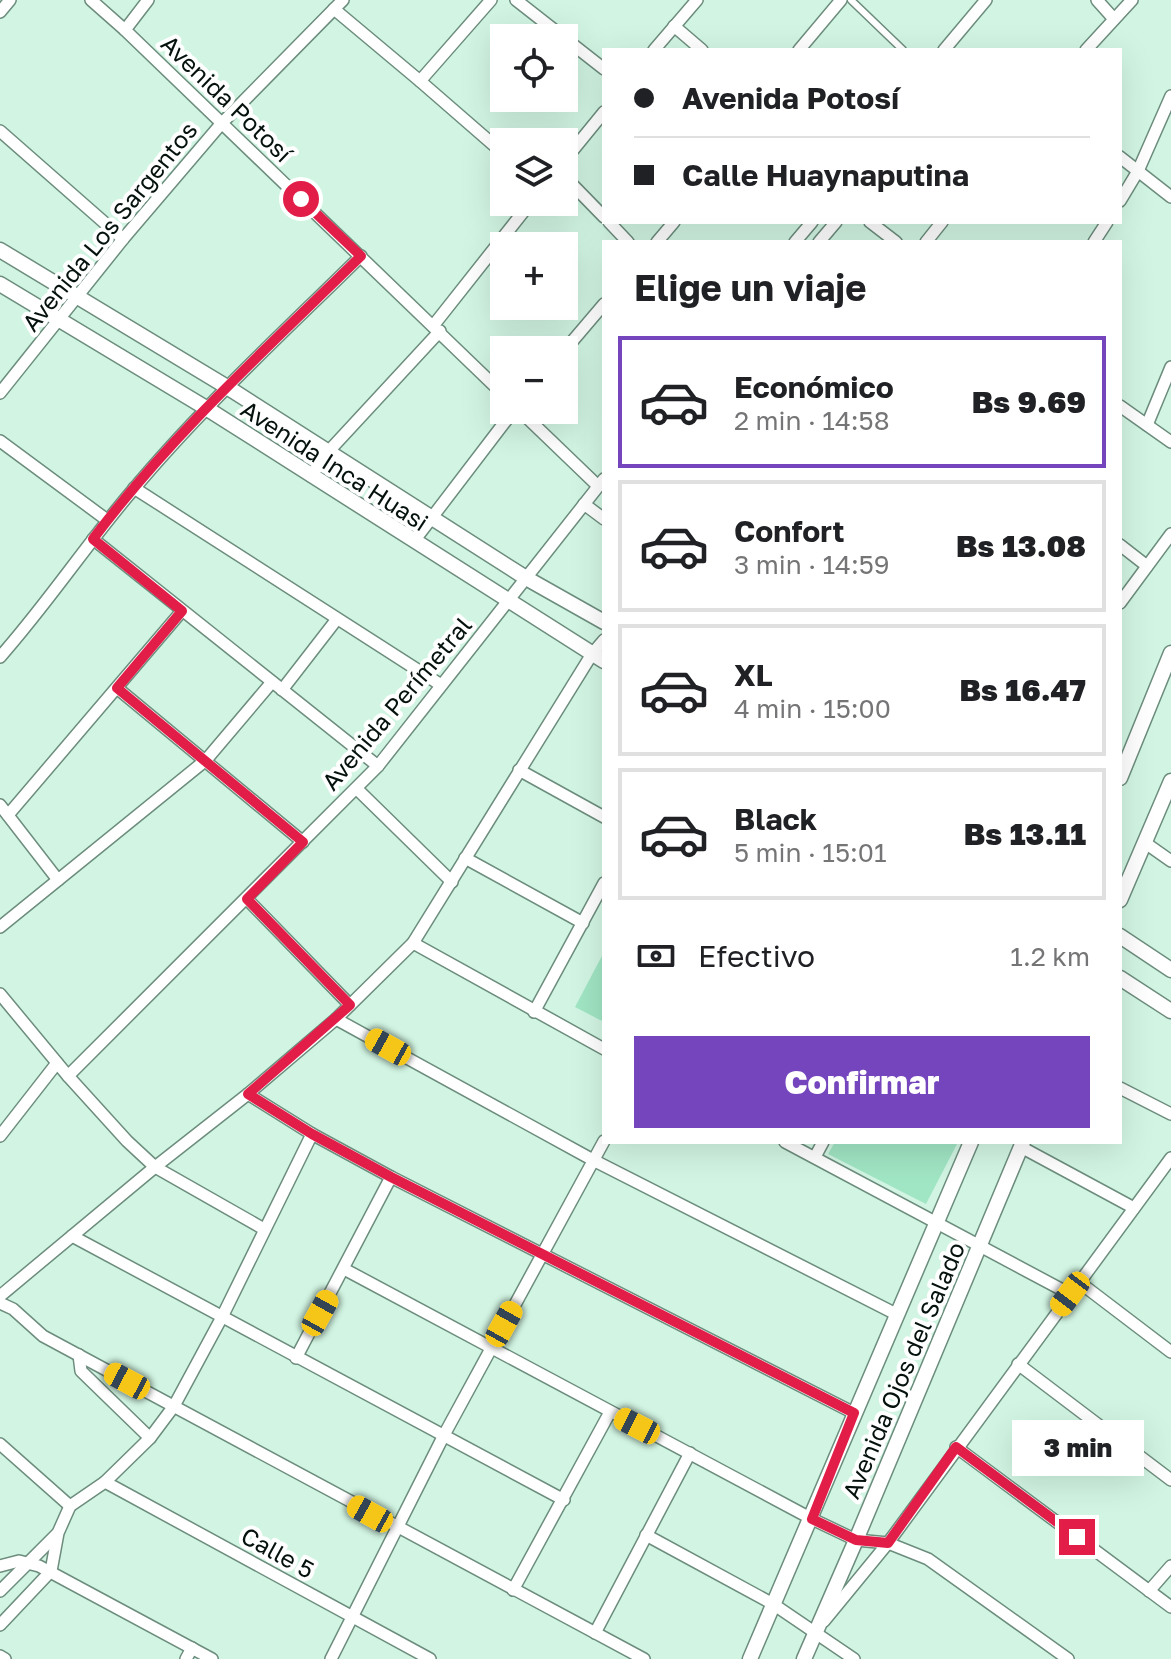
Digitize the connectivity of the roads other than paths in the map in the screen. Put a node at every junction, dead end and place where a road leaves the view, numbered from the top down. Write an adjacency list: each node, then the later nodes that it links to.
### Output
1 (10, 0): 14 (street)
2 (91, 0): 17 (street, Avenida Potosí)
3 (148, 0): 17 (street)
4 (343, 0): 13 (street, Avenida Los Sargentos)
5 (491, 0): 25 (street)
6 (516, 0): 24 (street)
7 (697, 0): 16 (street)
8 (841, 0): 20 (street)
9 (851, 0): 21 (lane)
10 (986, 0): 22 (street)
11 (1097, 0): 15 (street)
12 (1132, 0): 15 (street)
13 (334, 9): 25 (street); 28 (street, Avenida Los Sargentos)
14 (0, 12)
15 (1114, 19): 23 (street)
16 (674, 26): 18 (street); 19 (street)
17 (125, 30): 28 (street, Avenida Potosí)
18 (656, 48)
19 (700, 48)
20 (801, 48)
21 (901, 48)
22 (946, 48)
23 (1088, 48)
24 (602, 67)
25 (420, 81): 30 (street)
26 (1171, 96): 33 (street)
27 (602, 114): 31 (street)
28 (221, 124): 45 (street, Avenida Los Sargentos); 53 (street, Avenida Potosí)
29 (0, 131): 45 (street)
30 (490, 142)
31 (578, 144)
32 (1122, 159): 33 (street)
33 (1138, 171): 35 (street); 36 (street)
34 (578, 190): 37 (street)
35 (1171, 197)
36 (1122, 198)
37 (602, 215)
38 (520, 216): 58 (street)
39 (611, 224): 46 (street)
40 (672, 224): 47 (street)
41 (810, 224): 48 (street)
42 (834, 224): 49 (street)
43 (873, 224): 50 (street)
44 (940, 224): 51 (street)
45 (123, 239): 55 (street, Avenida Los Sargentos)
46 (626, 240)
47 (659, 240)
48 (797, 240)
49 (821, 240)
50 (893, 240)
51 (928, 240)
52 (0, 250): 55 (street, Avenida Inca Huasi)
53 (361, 256): 58 (street, Avenida Potosí); 62 (street)
54 (0, 284): 57 (street, Avenida Inca Huasi)
55 (77, 297): 57 (street, Avenida Los Sargentos); 62 (street, Avenida Inca Huasi)
56 (602, 306): 59 (street)
57 (58, 321): 63 (street, Avenida Los Sargentos); 65 (street, Avenida Inca Huasi)
58 (436, 328): 61 (street, Avenida Potosí); 71 (street)
59 (577, 336)
60 (1171, 367): 68 (street)
61 (490, 381)
62 (227, 387): 65 (street); 71 (street, Avenida Inca Huasi)
63 (0, 393)
64 (1122, 407): 68 (street)
65 (206, 408): 72 (street, Avenida Inca Huasi); 74 (street)
66 (506, 424): 77 (street)
67 (533, 424): 73 (street)
68 (1147, 425): 70 (street)
69 (0, 441): 78 (street)
70 (1171, 442)
71 (328, 452): 72 (street); 77 (street, Avenida Inca Huasi)
72 (311, 476): 81 (street, Avenida Inca Huasi)
73 (601, 483): 75 (street, Avenida Perímetral)
74 (134, 488): 78 (street); 88 (street)
75 (584, 504): 76 (street); 84 (street, Avenida Perímetral)
76 (602, 518)
77 (431, 519): 81 (street); 84 (street, Avenida Inca Huasi)
78 (107, 520): 79 (street)
79 (93, 539): 87 (street); 91 (street)
80 (1169, 540): 83 (street)
81 (414, 541): 85 (street, Avenida Inca Huasi)
82 (1122, 547): 83 (street)
83 (1147, 566): 86 (street)
84 (526, 578): 85 (street, Avenida Perímetral); 89 (street, Avenida Inca Huasi)
85 (509, 600): 92 (street, Avenida Inca Huasi); 93 (street, Avenida Perímetral)
86 (1122, 600)
87 (182, 611): 94 (street); 95 (street)
88 (337, 619): 93 (street); 94 (street)
89 (602, 621)
90 (1171, 653): 99 (street)
91 (0, 657)
92 (598, 658): 98 (street)
93 (441, 685): 97 (street, Avenida Perímetral)
94 (277, 686): 96 (street); 97 (street)
95 (117, 688): 96 (street); 102 (street)
96 (206, 760): 104 (street); 108 (street)
97 (378, 766): 101 (street, Avenida Perímetral)
98 (519, 770): 103 (street); 106 (street)
99 (1122, 773)
100 (1171, 781): 105 (street)
101 (357, 789): 104 (street, Avenida Perímetral); 109 (street)
102 (4, 810): 108 (street)
103 (602, 816)
104 (303, 842): 112 (street, Avenida Perímetral)
105 (1144, 842): 107 (street); 111 (street)
106 (465, 858): 109 (street); 113 (street)
107 (1171, 861)
108 (58, 880): 114 (street)
109 (452, 882): 116 (street)
110 (602, 887): 113 (street)
111 (1122, 895)
112 (247, 899): 120 (street); 126 (street, Avenida Perímetral)
113 (583, 923): 122 (street)
114 (0, 927)
115 (1122, 937): 117 (street)
116 (413, 943): 120 (street); 122 (street)
117 (1171, 970)
118 (1122, 979): 121 (street)
119 (0, 994): 125 (street)
120 (350, 1005): 123 (street)
121 (1171, 1011)
122 (534, 1012): 124 (street)
123 (336, 1019): 128 (street); 139 (street)
124 (602, 1048)
125 (57, 1063): 126 (street); 131 (street)
126 (68, 1076): 140 (street)
127 (1122, 1089): 129 (street)
128 (248, 1094): 130 (street); 140 (street)
129 (1171, 1114)
130 (312, 1134): 141 (street); 144 (street)
131 (0, 1136)
132 (602, 1144): 139 (street)
133 (789, 1144): 137 (street)
134 (822, 1144): 137 (street)
135 (970, 1144): 143 (street, Avenida Ojos del Salado)
136 (1022, 1144): 142 (street); 146 (street, Avenida Ojos del Salado)
137 (815, 1157): 143 (street)
138 (1171, 1159): 142 (street)
139 (593, 1160): 147 (street); 153 (street)
140 (155, 1167): 144 (street); 145 (street)
141 (391, 1177): 147 (street); 148 (street)
142 (1134, 1208): 149 (street)
143 (935, 1222): 146 (street); 153 (street, Avenida Ojos del Salado)
144 (264, 1229): 154 (street)
145 (72, 1236): 151 (street); 154 (street)
146 (978, 1245): 150 (street); 176 (street, Avenida Ojos del Salado)
147 (544, 1253): 155 (street); 162 (street)
148 (344, 1269): 155 (street); 158 (street)
149 (1079, 1282): 150 (street); 156 (street)
150 (1070, 1294): 159 (street)
151 (0, 1296)
152 (0, 1303): 157 (street)
153 (896, 1314): 162 (street, Avenida Ojos del Salado)
154 (222, 1317): 158 (street); 160 (street)
155 (491, 1348): 161 (street); 163 (street)
156 (1170, 1348)
157 (79, 1355): 160 (street); 164 (street)
158 (296, 1358): 163 (street)
159 (1018, 1364): 166 (street); 168 (street)
160 (174, 1406): 164 (street); 173 (street)
161 (610, 1412): 167 (street); 170 (street)
162 (854, 1413): 172 (street, Avenida Ojos del Salado)
163 (444, 1435): 170 (street); 173 (street)
164 (150, 1438): 169 (street)
165 (0, 1444): 171 (street)
166 (956, 1447): 177 (street); 184 (street)
167 (690, 1453): 172 (street); 175 (street)
168 (1171, 1480)
169 (105, 1482): 171 (street); 187 (street, Calle 5)
170 (564, 1500): 182 (street)
171 (70, 1506): 174 (street)
172 (812, 1519): 176 (street); 185 (street, Avenida Ojos del Salado)
173 (398, 1529): 182 (street); 187 (street)
174 (58, 1533): 178 (street); 181 (street)
175 (646, 1535): 185 (street); 190 (street)
176 (856, 1540): 177 (street); 189 (street, Avenida Ojos del Salado)
177 (888, 1543): 189 (street); 192 (street)
178 (28, 1563): 179 (street); 181 (street); 183 (street)
179 (0, 1566)
180 (1171, 1566): 184 (street)
181 (51, 1571): 188 (street); 191 (street)
182 (513, 1590): 190 (street)
183 (0, 1591)
184 (1149, 1591): 186 (street)
185 (773, 1604): 189 (street); 198 (street, Avenida Ojos del Salado)
186 (1171, 1607)
187 (352, 1617): 194 (street); 195 (street); 196 (street, Calle 5)
188 (0, 1625)
189 (815, 1632): 199 (street, Avenida Ojos del Salado); 200 (street)
190 (595, 1633): 197 (street)
191 (189, 1654): 193 (street)
192 (1065, 1658)
193 (212, 1659)
194 (322, 1659)
195 (331, 1659)
196 (430, 1659)
197 (644, 1659)
198 (750, 1659)
199 (804, 1659)
200 (854, 1659)

